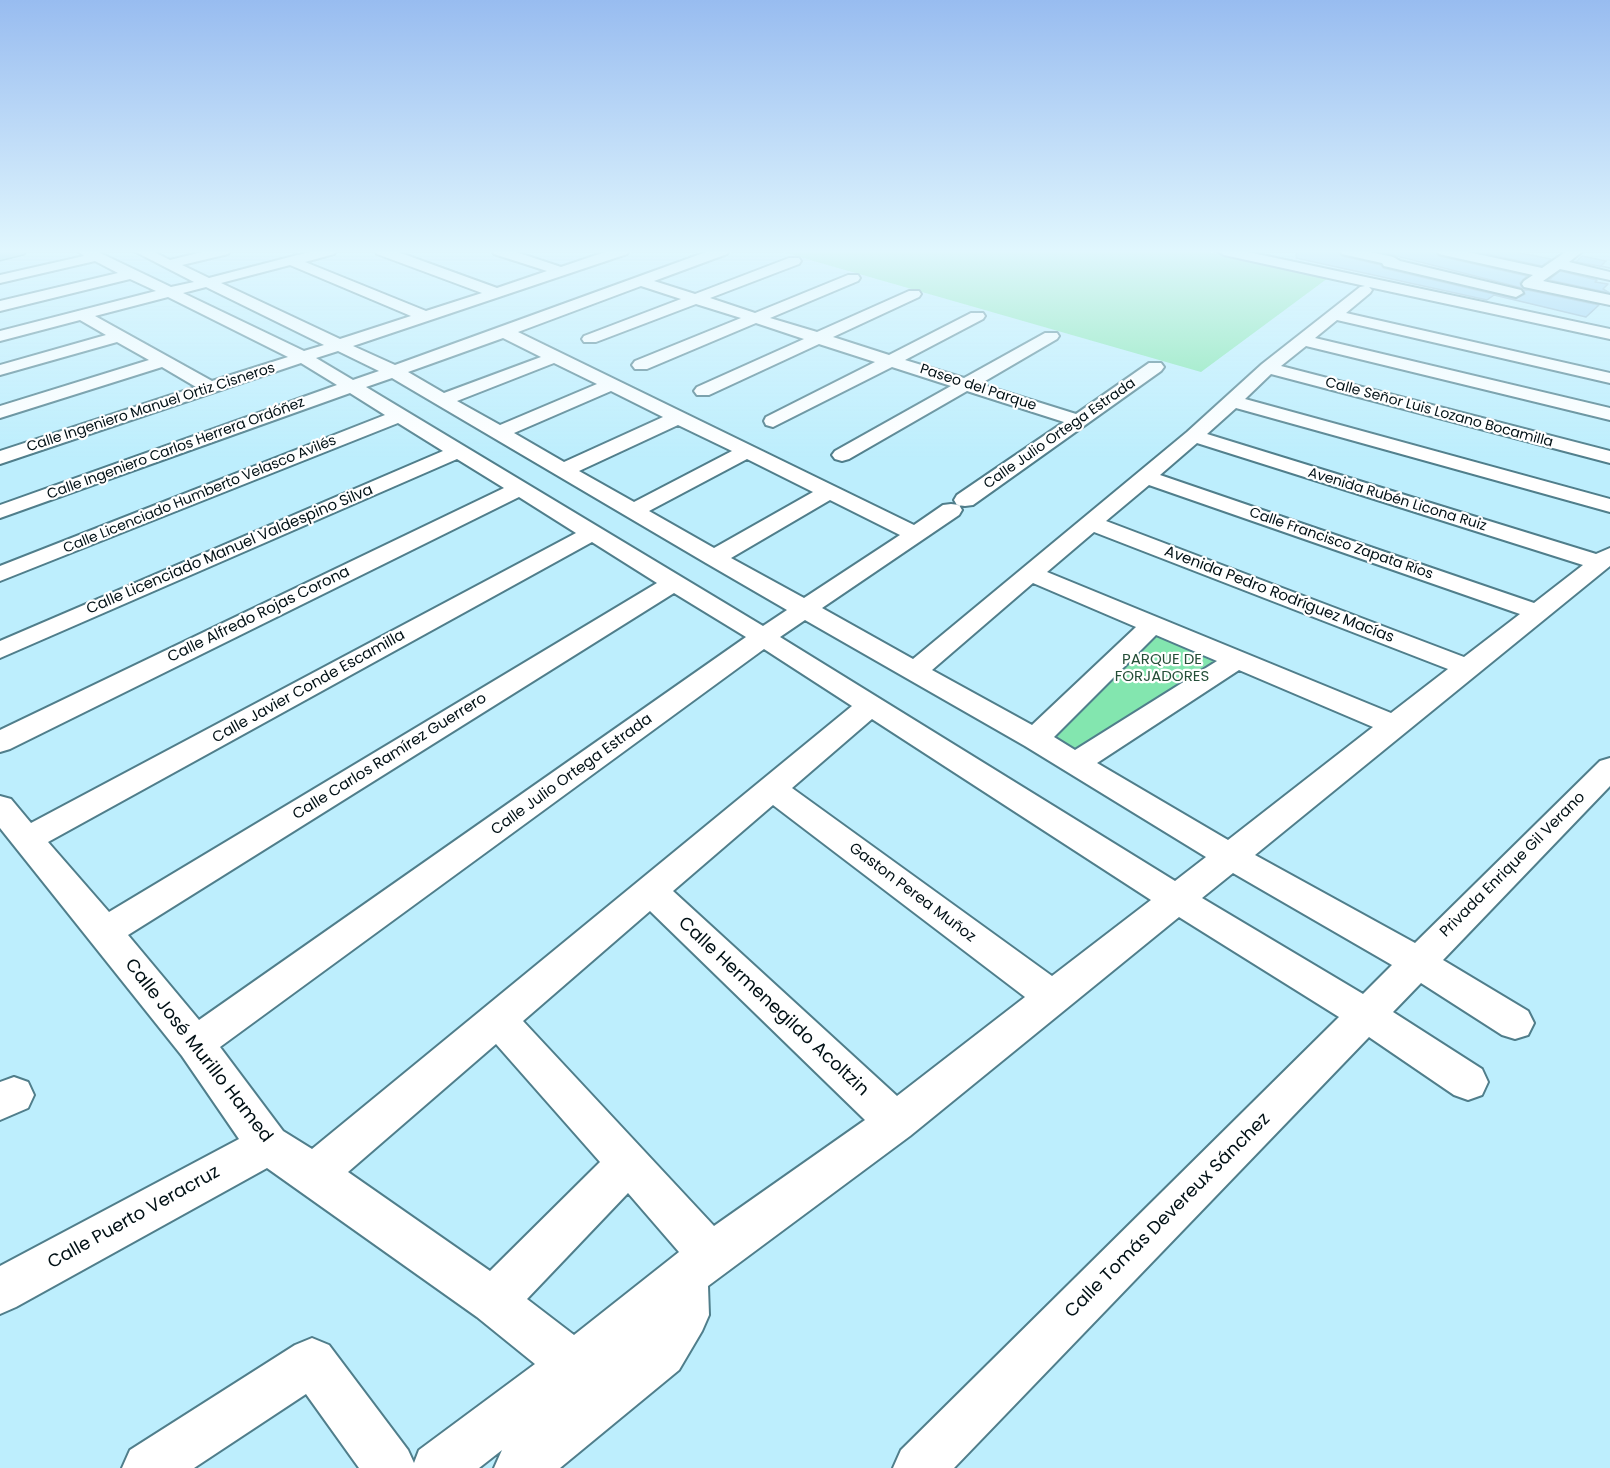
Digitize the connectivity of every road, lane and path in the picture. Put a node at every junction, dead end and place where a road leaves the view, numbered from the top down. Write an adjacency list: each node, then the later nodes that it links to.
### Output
1 (64, 320): 18 (street)
2 (90, 320): 19 (street)
3 (227, 320): 26 (street)
4 (289, 320): 24 (street)
5 (414, 320): 24 (street, Calle Ingeniero Manuel Ortiz Cisneros)
6 (537, 320): 16 (street, Calle Ingeniero Carlos Herrera Ordóñez)
7 (640, 320): 22 (street)
8 (748, 320): 30 (street)
9 (762, 320): 21 (street, Paseo del Parque)
10 (858, 320): 21 (street)
11 (970, 320): 28 (street)
12 (1329, 320): 23 (street)
13 (1355, 320): 35 (street)
14 (1507, 320): 25 (street)
15 (1542, 320): 17 (street)
16 (504, 332): 27 (street); 34 (street, Calle Ingeniero Carlos Herrera Ordóñez)
17 (1610, 334)
18 (0, 336)
19 (120, 336): 29 (street); 33 (street)
20 (1051, 336): 37 (street)
21 (819, 337): 28 (street, Paseo del Parque); 40 (street)
22 (590, 339)
23 (1303, 340): 32 (street); 44 (street)
24 (341, 344): 26 (street, Calle Ingeniero Manuel Ortiz Cisneros); 34 (street)
25 (1610, 344)
26 (302, 357): 38 (street); 39 (street, Calle Ingeniero Manuel Ortiz Cisneros)
27 (555, 357): 36 (street); 41 (street)
28 (890, 360): 37 (street, Paseo del Parque); 48 (street)
29 (164, 361): 39 (street); 43 (street)
30 (641, 365)
31 (1155, 367): 47 (street, Calle Julio Ortega Estrada)
32 (1268, 368): 42 (street); 54 (street, Calle Señor Luis Lozano Bocamilla)
33 (0, 369)
34 (393, 371): 38 (street, Calle Ingeniero Carlos Herrera Ordóñez); 41 (street)
35 (1610, 378)
36 (612, 384): 46 (street); 49 (street)
37 (966, 384): 47 (street, Paseo del Parque); 53 (street)
38 (351, 386): 45 (street); 62 (street, Calle Ingeniero Carlos Herrera Ordóñez)
39 (211, 388): 55 (street, Calle Ingeniero Manuel Ortiz Cisneros)
40 (703, 391)
41 (443, 400): 49 (street)
42 (1232, 400): 50 (street); 60 (street)
43 (0, 412)
44 (1610, 414)
45 (399, 416): 51 (street); 69 (street, Calle Licenciado Humberto Velasco Avilés)
46 (679, 417): 52 (street); 56 (street)
47 (1077, 420): 65 (street, Calle Julio Ortega Estrada)
48 (773, 421)
49 (501, 432): 56 (street)
50 (1194, 436): 57 (street); 67 (street, Avenida Rubén Licona Ruiz)
51 (459, 451): 58 (street); 75 (street, Calle Licenciado Manuel Valdespino Silva)
52 (745, 452): 59 (street); 61 (street)
53 (842, 455)
54 (1610, 457)
55 (0, 458)
56 (564, 470): 61 (street)
57 (1144, 476): 63 (street); 72 (street, Calle Francisco Zapata Ríos)
58 (519, 489): 64 (street); 82 (street, Calle Alfredo Rojas Corona)
59 (828, 492): 65 (street); 66 (street)
60 (1610, 506)
61 (633, 511): 66 (street)
62 (0, 512)
63 (1089, 522): 68 (street); 77 (street, Avenida Pedro Rodríguez Macías)
64 (592, 533): 70 (street); 87 (street, Calle Javier Conde Escamilla)
65 (916, 534): 71 (street, Calle Julio Ortega Estrada)
66 (714, 558): 71 (street)
67 (1605, 559): 72 (street)
68 (1029, 573): 73 (street); 78 (street)
69 (0, 574)
70 (674, 583): 74 (street); 91 (street, Calle Carlos Ramírez Guerrero)
71 (804, 609): 74 (street, Calle Julio Ortega Estrada); 78 (street)
72 (1538, 612): 77 (street)
73 (1153, 624): 76 (street); 81 (street)
74 (763, 638): 79 (street); 97 (street, Calle Julio Ortega Estrada)
75 (0, 650)
76 (1238, 659): 80 (street); 83 (street)
77 (1469, 668): 80 (street)
78 (913, 672): 81 (street)
79 (871, 705): 85 (street); 90 (street)
80 (1394, 725): 88 (street)
81 (1035, 739): 83 (street)
82 (0, 742)
83 (1075, 762): 88 (street)
84 (1610, 768): 92 (street, Privada Enrique Gil Verano)
85 (773, 789): 89 (street); 93 (street, Gaston Perea Muñoz)
86 (0, 807): 87 (street, Calle José Murillo Hamed)
87 (26, 840): 91 (street, Calle José Murillo Hamed)
88 (1230, 856): 90 (street); 92 (street)
89 (651, 891): 95 (street); 99 (street, Calle Hermenegildo Acoltzin)
90 (1176, 899): 93 (street); 94 (street)
91 (105, 932): 97 (street, Calle José Murillo Hamed)
92 (1417, 962): 94 (street, Calle Tomás Devereux Sánchez); 96 (street)
93 (1052, 997): 99 (street)
94 (1367, 1016): 98 (street); 111 (street, Calle Tomás Devereux Sánchez)
95 (498, 1019): 101 (street); 102 (street)
96 (1515, 1023)
97 (195, 1044): 100 (street, Calle José Murillo Hamed)
98 (1468, 1082)
99 (896, 1122): 103 (street)
100 (268, 1145): 102 (street, Calle José Murillo Hamed); 104 (street, Calle Puerto Veracruz)
101 (628, 1164): 103 (street); 105 (street)
102 (314, 1174): 105 (street, Calle José Murillo Hamed)
103 (698, 1265): 106 (street); 110 (street)
104 (0, 1291)
105 (493, 1301): 106 (street, Calle José Murillo Hamed)
106 (574, 1365): 109 (street)
107 (148, 1468): 108 (street)
108 (390, 1468)
109 (437, 1468)
110 (520, 1468)
111 (919, 1468)

